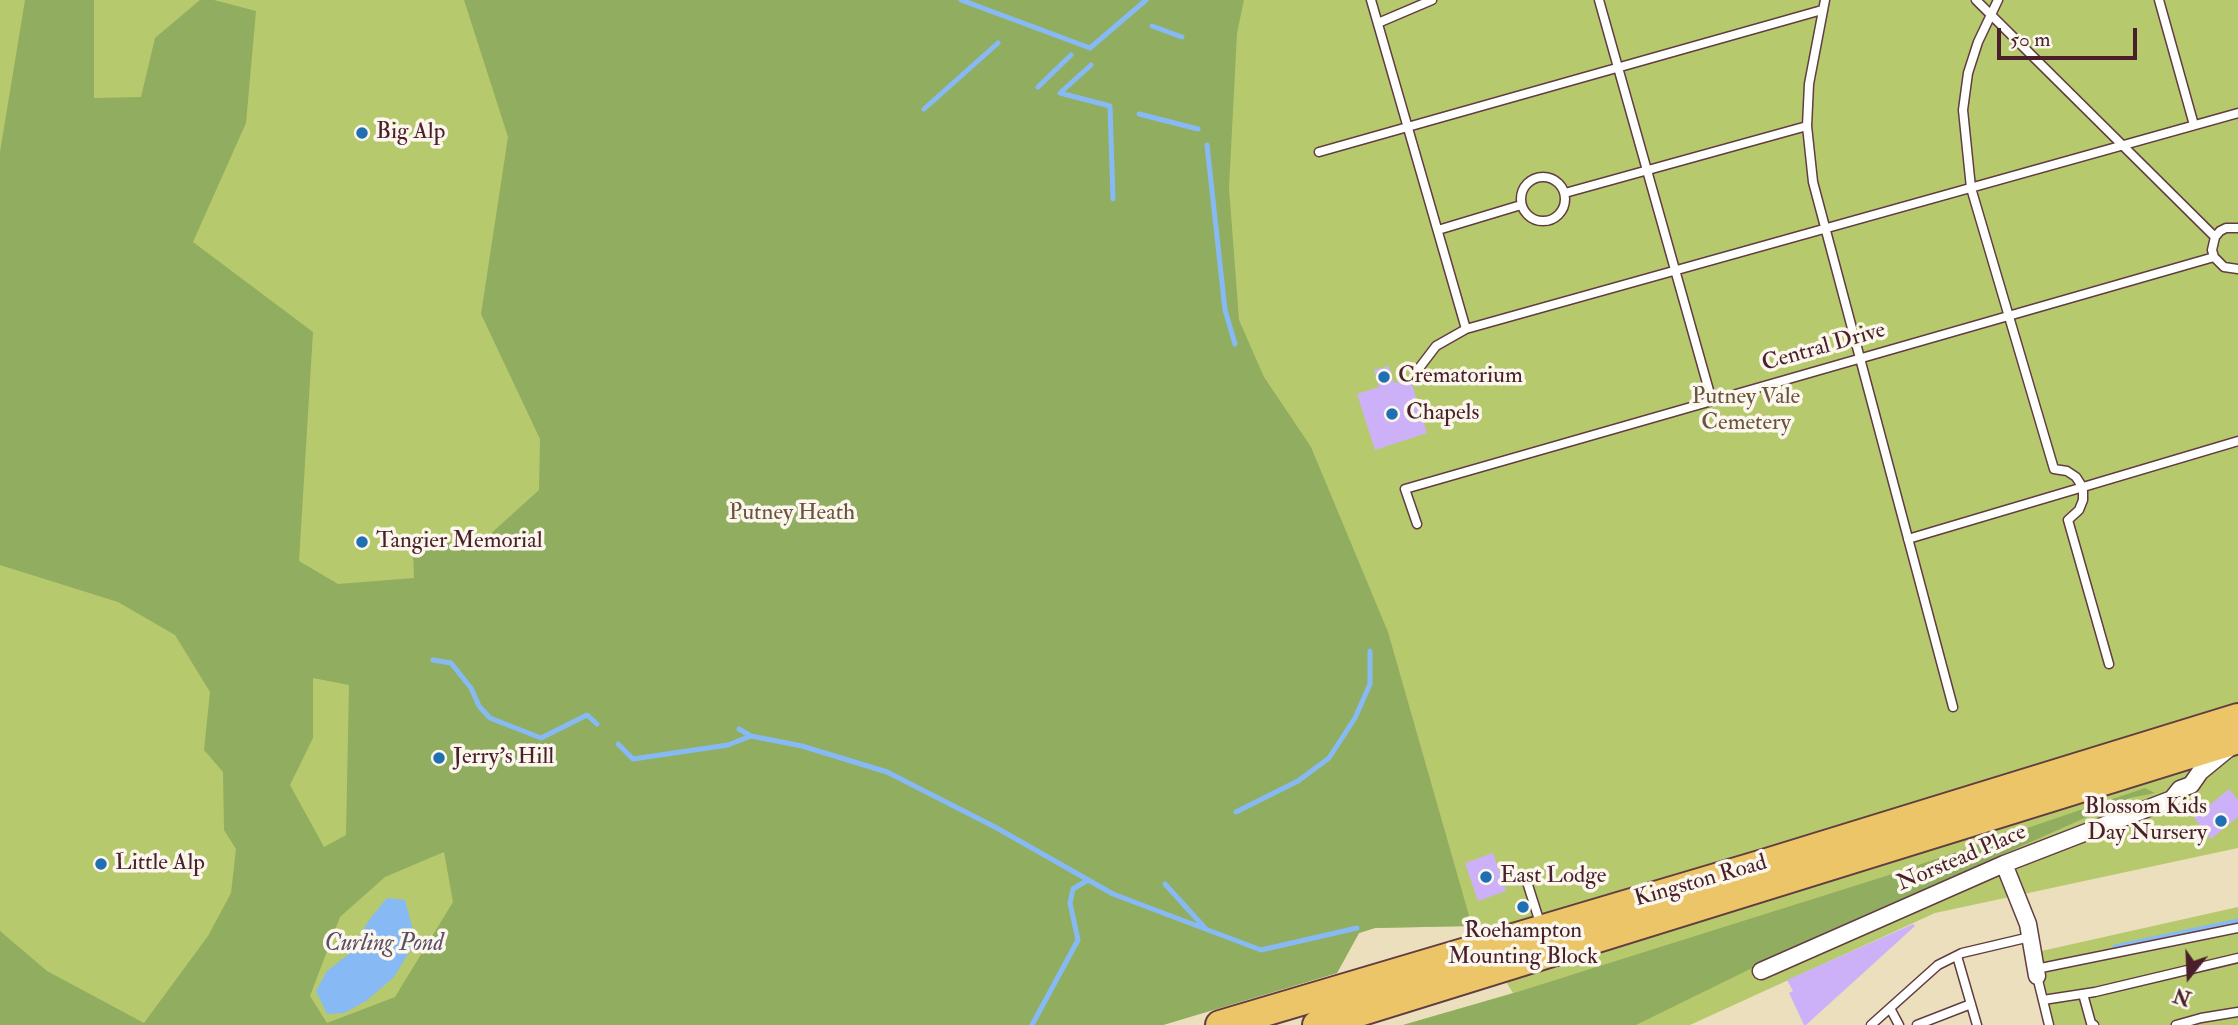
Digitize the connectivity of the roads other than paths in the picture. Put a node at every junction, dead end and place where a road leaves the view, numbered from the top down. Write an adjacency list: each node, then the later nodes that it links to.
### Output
1 (1371, 0): 10 (lane)
2 (1433, 0): 10 (lane)
3 (1599, 0): 11 (lane)
4 (1825, 0): 8 (lane)
5 (1976, 0): 9 (lane)
6 (1998, 0): 9 (lane)
7 (2160, 0): 13 (lane)
8 (1822, 10): 11 (lane); 15 (lane)
9 (1990, 13): 16 (lane); 19 (lane)
10 (1378, 23): 14 (lane)
11 (1618, 68): 14 (lane); 18 (lane)
12 (2238, 113): 13 (lane)
13 (2194, 125): 16 (lane)
14 (1409, 126): 17 (lane); 23 (lane)
15 (1807, 126): 18 (lane); 24 (lane)
16 (2122, 146): 19 (lane); 25 (lane)
17 (1319, 152)
18 (1647, 170): 20 (lane); 28 (lane)
19 (1971, 188): 24 (lane); 29 (lane)
20 (1564, 193): 21 (lane); 21 (lane)
21 (1521, 205): 23 (lane)
22 (2238, 228): 25 (lane)
23 (1438, 230): 30 (lane)
24 (1826, 230): 28 (lane); 31 (lane)
25 (2215, 237): 26 (lane)
26 (2214, 257): 27 (lane); 29 (lane, Central Drive)
27 (2238, 269)
28 (1676, 271): 30 (lane); 33 (lane)
29 (2009, 315): 31 (lane, Central Drive); 35 (lane)
30 (1466, 329): 32 (lane)
31 (1860, 357): 33 (lane, Central Drive); 37 (lane)
32 (1420, 367)
33 (1712, 401): 36 (lane, Central Drive)
34 (2238, 441): 35 (lane)
35 (2084, 488): 37 (lane); 38 (lane)
36 (1417, 524)
37 (1908, 539): 39 (lane)
38 (2109, 664)
39 (1953, 707)
40 (2238, 718): 46 (highway, Kingston Road)
41 (2238, 740): 42 (highway, Kingston Road); 43 (street, Norstead Place)
42 (2160, 764): 43 (street); 59 (highway, Kingston Road)
43 (2180, 789): 44 (street, Norstead Place)
44 (2004, 864): 48 (street); 51 (street, Norstead Place)
45 (1527, 881): 46 (lane)
46 (1542, 928): 58 (highway, Kingston Road)
47 (2238, 928): 52 (lane)
48 (2030, 937): 49 (lane); 52 (street)
49 (1957, 956): 55 (lane); 56 (lane)
50 (2238, 958): 53 (lane)
51 (1761, 971)
52 (2036, 972): 54 (lane)
53 (2083, 994): 54 (lane); 65 (lane)
54 (2043, 1000): 64 (lane)
55 (1971, 1004): 62 (lane); 63 (lane)
56 (1890, 1008): 60 (lane); 61 (lane)
57 (2238, 1012): 66 (lane)
58 (1220, 1025)
59 (1317, 1025)
60 (1871, 1025)
61 (1899, 1025)
62 (1917, 1025)
63 (1977, 1025)
64 (2049, 1025)
65 (2094, 1025)
66 (2176, 1025)

